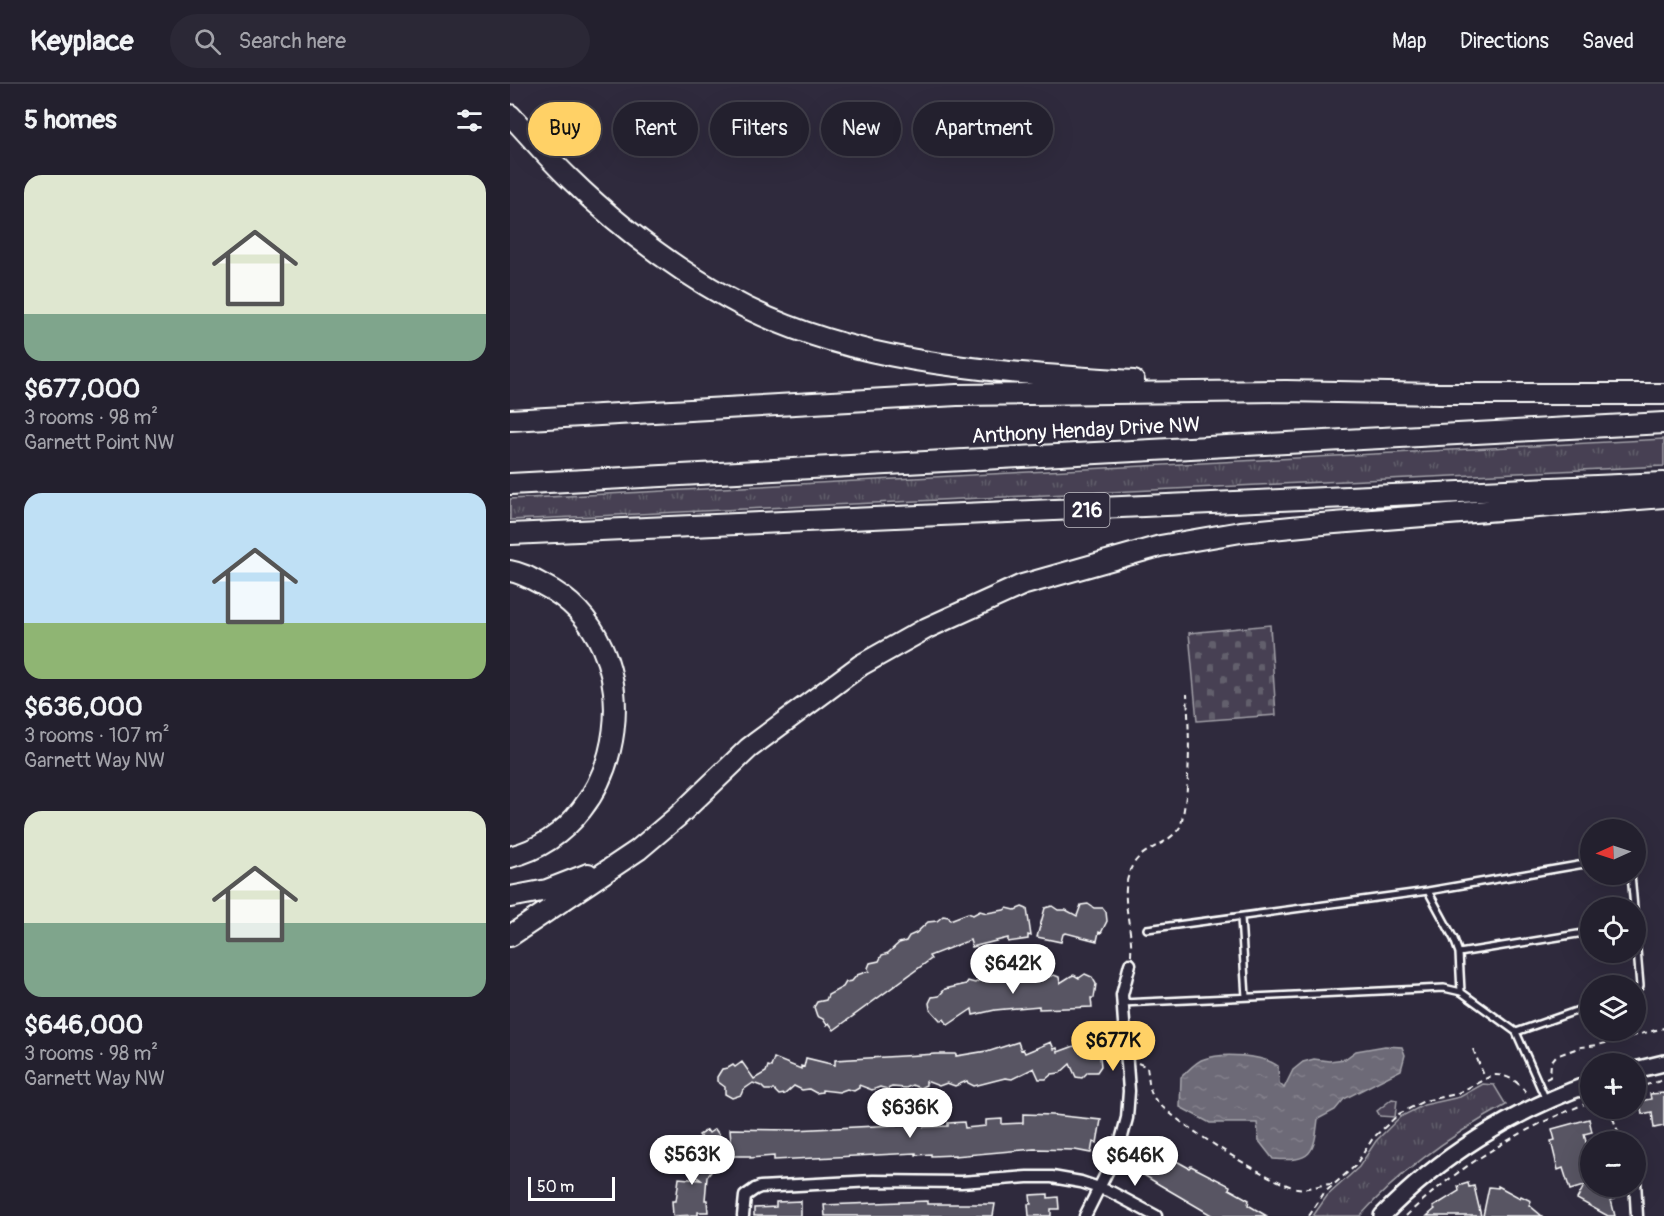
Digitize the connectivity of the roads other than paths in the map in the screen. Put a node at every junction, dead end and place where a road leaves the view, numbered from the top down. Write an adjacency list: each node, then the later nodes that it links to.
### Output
1 (510, 116): 2 (highway)
2 (1286, 390): 3 (highway); 4 (highway)
3 (1664, 394)
4 (510, 420)
5 (1664, 423): 7 (highway, Anthony Henday Drive NW)
6 (1664, 483): 9 (highway, 216)
7 (510, 484)
8 (1664, 497): 11 (highway)
9 (510, 534)
10 (510, 571): 12 (highway)
11 (638, 850): 15 (highway); 19 (highway)
12 (510, 856)
13 (1580, 865): 14 (lane)
14 (1428, 891): 16 (lane); 20 (lane)
15 (510, 897)
16 (1241, 918): 17 (lane); 23 (lane)
17 (1147, 929)
18 (1580, 934): 20 (lane)
19 (510, 936)
20 (1460, 953): 22 (lane)
21 (1130, 964): 24 (street)
22 (1461, 992): 23 (lane); 26 (lane)
23 (1246, 997): 24 (lane)
24 (1122, 1003): 31 (street)
25 (1580, 1010): 26 (lane)
26 (1516, 1032): 30 (lane)
27 (1664, 1063): 28 (main road)
28 (1646, 1067)
29 (1580, 1088): 30 (main road)
30 (1540, 1105): 36 (main road)
31 (1099, 1188): 33 (street); 34 (street); 35 (street)
32 (1636, 1197): 37 (street)
33 (743, 1216)
34 (1085, 1216)
35 (1156, 1216)
36 (1382, 1216)
37 (1637, 1216)

